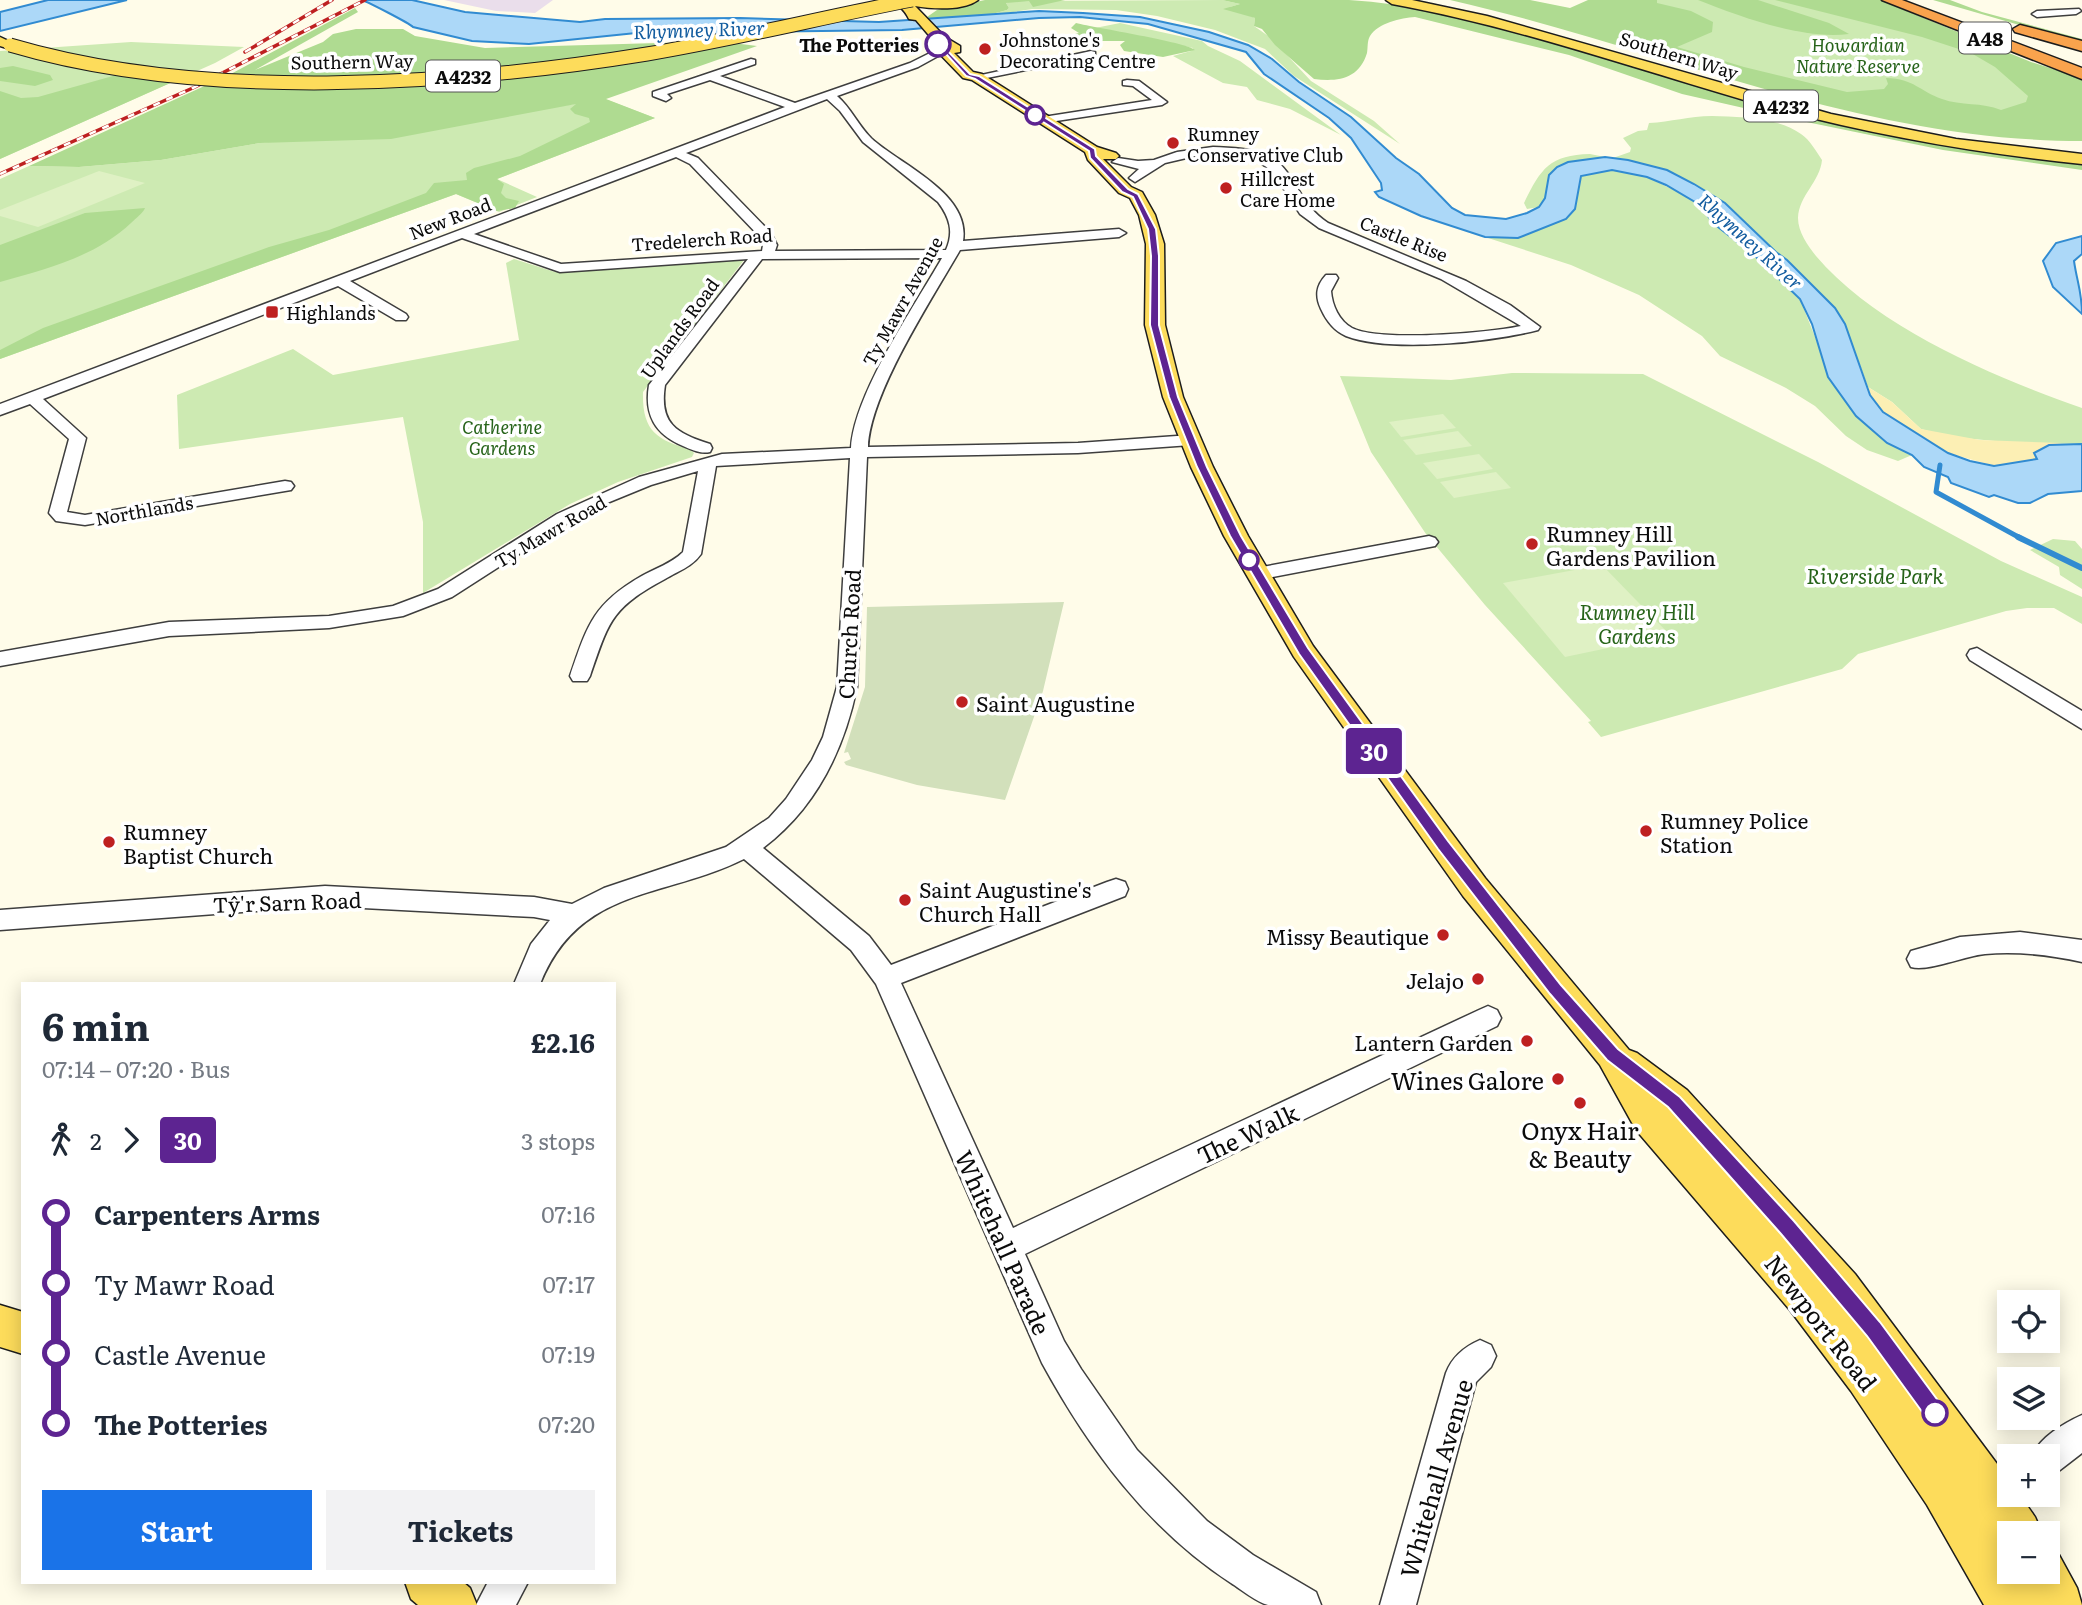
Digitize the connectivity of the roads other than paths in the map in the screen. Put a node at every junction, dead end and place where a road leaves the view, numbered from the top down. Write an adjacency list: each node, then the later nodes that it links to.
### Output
1 (887, 0): 17 (main road)
2 (972, 0): 12 (main road)
3 (1379, 0): 13 (main road)
4 (1392, 0): 13 (main road, Southern Way / A4232)
5 (1419, 0): 19 (main road, Southern Way / A4232)
6 (1889, 0): 29 (highway, A48)
7 (1903, 0): 26 (highway, A48)
8 (1917, 0): 24 (highway, A48)
9 (1930, 0): 14 (highway, A48)
10 (905, 1): 12 (main road, Southern Way); 17 (main road, Newport Road); 20 (main road, Southern Way / A4232, bridge)
11 (2054, 2): 15 (street)
12 (954, 4): 17 (main road)
13 (1442, 6): 19 (main road); 40 (main road, Southern Way / A4232)
14 (1956, 9)
15 (2079, 12): 16 (street)
16 (2037, 14)
17 (916, 17): 21 (main road, Newport Road)
18 (2002, 23): 22 (highway, A48)
19 (1542, 28): 37 (main road, Southern Way / A4232)
20 (0, 41)
21 (939, 41): 27 (main road, Newport Road); 28 (street, New Road); 31 (main road, Newport Road)
22 (2082, 46)
23 (1091, 54): 31 (street)
24 (2082, 57)
25 (749, 62): 30 (street)
26 (2082, 62)
27 (956, 64): 28 (street, New Road); 31 (main road, Newport Road)
28 (914, 65): 33 (street, New Road)
29 (2082, 74)
30 (710, 76): 34 (street); 35 (street)
31 (977, 77): 36 (main road, Newport Road)
32 (1127, 83): 36 (street)
33 (828, 95): 35 (street, New Road); 46 (street, Ty Mawr Avenue)
34 (666, 98)
35 (795, 107): 39 (street, New Road)
36 (1043, 120): 38 (main road, Newport Road)
37 (2082, 146)
38 (1092, 150): 41 (main road, Newport Road); 43 (main road, Newport Road)
39 (676, 152): 45 (street, New Road); 47 (street)
40 (2082, 159)
41 (1118, 162): 42 (street, Castle Rise); 43 (main road, Newport Road)
42 (1158, 163): 43 (street, Castle Rise); 48 (street, Castle Rise)
43 (1135, 187): 53 (main road, Newport Road)
44 (1119, 233): 46 (street, Tredelerch Road)
45 (462, 234): 47 (street, Tredelerch Road); 49 (street, New Road)
46 (953, 250): 47 (street, Tredelerch Road); 54 (street, Ty Mawr Avenue)
47 (764, 254): 55 (street, Uplands Road)
48 (1331, 278)
49 (339, 281): 50 (street); 51 (street, New Road)
50 (401, 317)
51 (32, 398): 52 (street, New Road); 56 (street, Northlands)
52 (0, 410)
53 (1191, 440): 54 (street, Ty Mawr Road); 58 (main road, Newport Road)
54 (858, 452): 55 (street, Ty Mawr Road); 63 (street, Church Road)
55 (706, 455): 60 (street, Ty Mawr Road); 61 (street)
56 (285, 486)
57 (1429, 542): 58 (street)
58 (1257, 574): 72 (main road, Newport Road)
59 (1977, 655): 62 (street)
60 (0, 659)
61 (580, 676)
62 (2082, 721)
63 (746, 847): 65 (street, Church Road); 69 (street, Whitehall Parade)
64 (1116, 889): 69 (street)
65 (574, 915): 66 (street, Tŷ'r Sarn Road); 70 (street, Church Road)
66 (0, 920)
67 (2082, 951): 68 (street)
68 (1920, 959)
69 (886, 978): 73 (street, Whitehall Parade)
70 (528, 982)
71 (1488, 1018): 73 (street, The Walk)
72 (1612, 1055): 79 (main road, Newport Road); 87 (main road, Newport Road)
73 (1006, 1247): 85 (street, Whitehall Parade)
74 (0, 1326): 75 (main road)
75 (21, 1332)
76 (1480, 1356): 86 (street, Whitehall Avenue)
77 (2082, 1432): 78 (street)
78 (2060, 1449)
79 (1997, 1483)
80 (430, 1584): 83 (main road)
81 (509, 1584): 84 (street)
82 (2049, 1584): 88 (main road)
83 (453, 1605)
84 (494, 1605)
85 (1303, 1605)
86 (1398, 1605)
87 (2010, 1605)
88 (2060, 1605)

